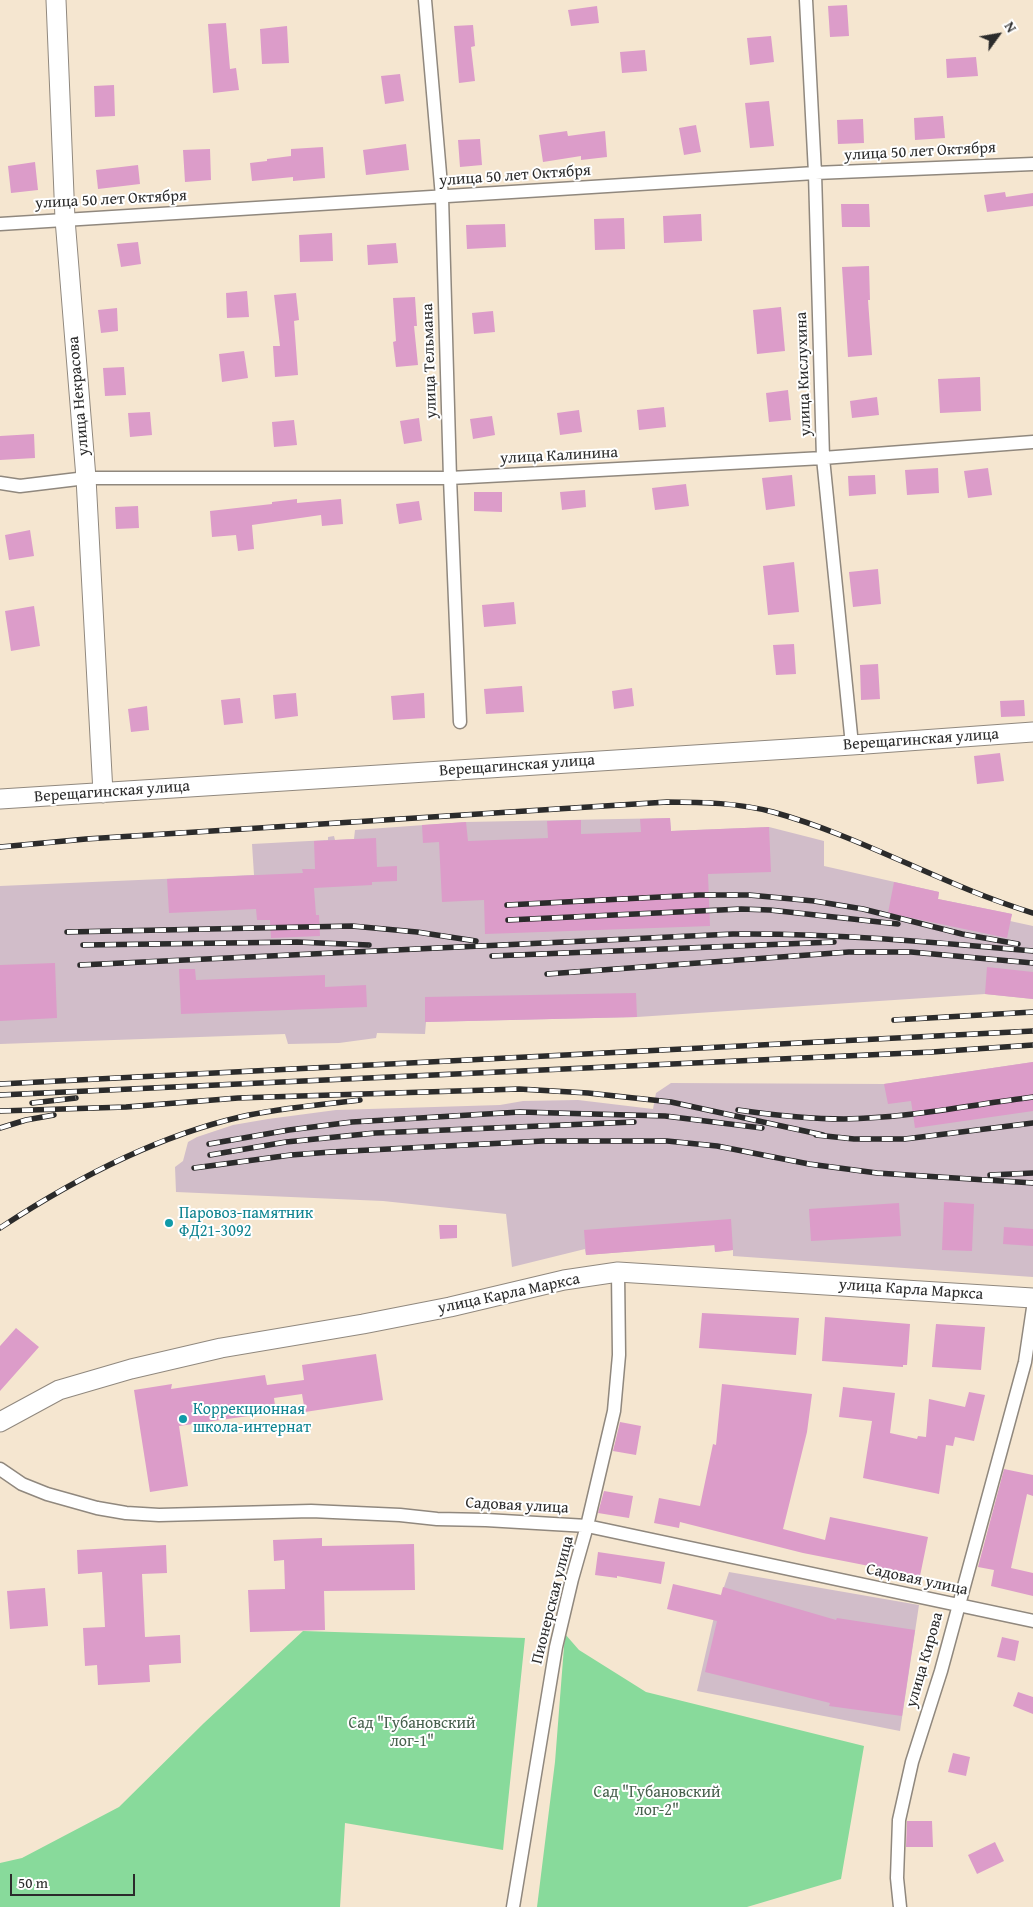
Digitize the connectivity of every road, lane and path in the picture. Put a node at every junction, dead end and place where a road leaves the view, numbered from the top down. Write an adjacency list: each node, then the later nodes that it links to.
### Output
1 (56, 0): 7 (main road, улица Некрасова)
2 (425, 0): 6 (street, улица Тельмана)
3 (806, 0): 5 (street, улица Кислухина)
4 (1033, 164): 5 (street, улица 50 лет Октября)
5 (815, 173): 6 (street, улица 50 лет Октября); 10 (street, улица Кислухина)
6 (442, 197): 7 (street, улица 50 лет Октября); 12 (street, улица Тельмана)
7 (65, 219): 8 (street, улица 50 лет Октября); 11 (main road, улица Некрасова)
8 (0, 224)
9 (1033, 442): 10 (street, улица Калинина)
10 (823, 458): 12 (street, улица Калинина); 16 (street, улица Кислухина)
11 (86, 478): 12 (street, улица Калинина); 13 (street, улица Калинина); 17 (main road, улица Некрасова)
12 (450, 478): 14 (street, улица Тельмана)
13 (0, 483)
14 (460, 722)
15 (1033, 732): 16 (main road, Верещагинская улица)
16 (852, 745): 17 (main road, Верещагинская улица)
17 (103, 793): 18 (main road, Верещагинская улица)
18 (0, 799)
19 (618, 1272): 20 (main road, улица Карла Маркса); 22 (main road, улица Карла Маркса); 24 (street, Пионерская улица)
20 (1033, 1298)
21 (1033, 1308): 25 (street, улица Кирова)
22 (0, 1422)
23 (0, 1468): 24 (street, Садовая улица)
24 (588, 1526): 25 (street, Садовая улица); 27 (street, Пионерская улица)
25 (958, 1606): 26 (street, Садовая улица); 28 (street, улица Кирова)
26 (1033, 1621)
27 (514, 1907)
28 (900, 1907)

